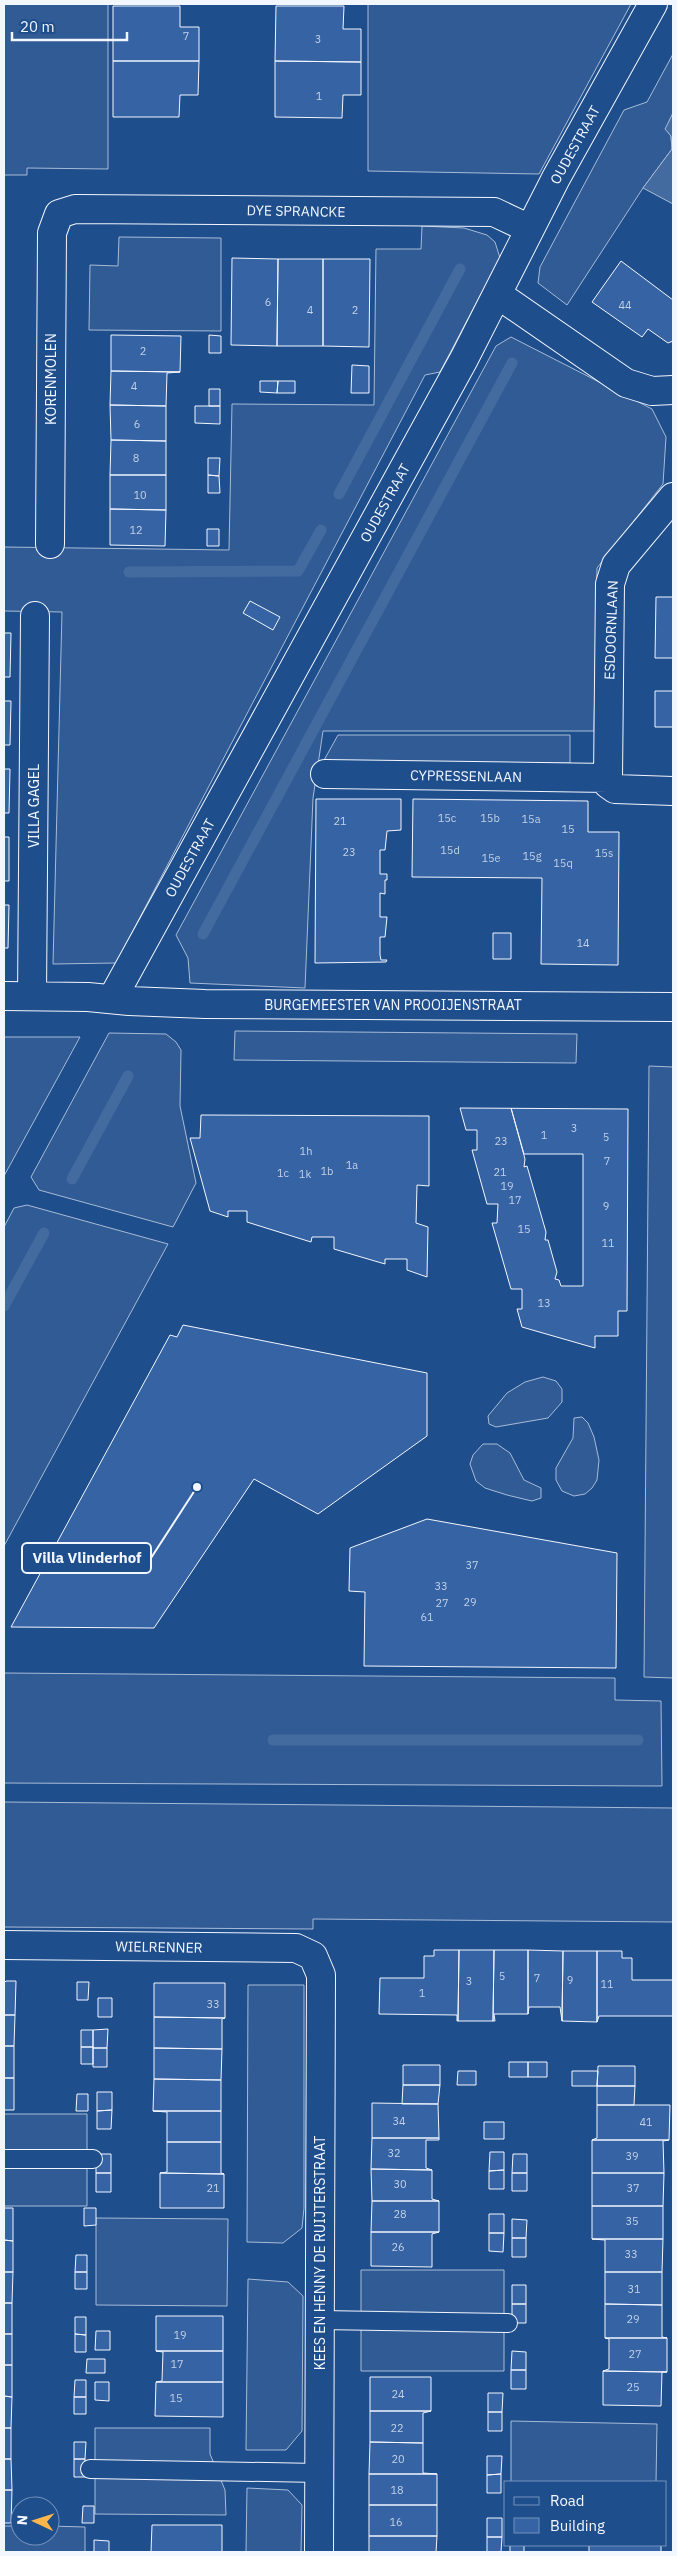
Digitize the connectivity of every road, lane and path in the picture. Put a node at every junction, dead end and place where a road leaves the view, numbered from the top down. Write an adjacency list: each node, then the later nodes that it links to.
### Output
1 (653, 4): 3 (street, OUDESTRAAT)
2 (59, 214): 3 (street, DYE SPRANCKE); 7 (street, KORENMOLEN)
3 (530, 229): 4 (street, OUDESTRAAT)
4 (497, 294): 5 (street); 14 (street, OUDESTRAAT)
5 (673, 390)
6 (673, 497): 10 (street, ESDOORNLAAN)
7 (50, 544)
8 (35, 616): 13 (street, VILLA GAGEL)
9 (325, 774): 10 (street, CYPRESSENLAAN)
10 (608, 781): 11 (street, CYPRESSENLAAN)
11 (673, 791)
12 (4, 996): 13 (street, BURGEMEESTER VAN PROOIJENSTRAAT)
13 (32, 996): 14 (street, BURGEMEESTER VAN PROOIJENSTRAAT)
14 (112, 999): 15 (street, BURGEMEESTER VAN PROOIJENSTRAAT)
15 (673, 1007)
16 (4, 1945): 17 (street, WIELRENNER)
17 (313, 1956): 20 (street, KEES EN HENNY DE RUIJTERSTRAAT)
18 (4, 2159): 19 (lane)
19 (93, 2159)
20 (320, 2320): 21 (lane); 23 (street, KEES EN HENNY DE RUIJTERSTRAAT)
21 (508, 2323)
22 (90, 2468): 23 (lane)
23 (319, 2473): 24 (street, KEES EN HENNY DE RUIJTERSTRAAT)
24 (318, 2552)

